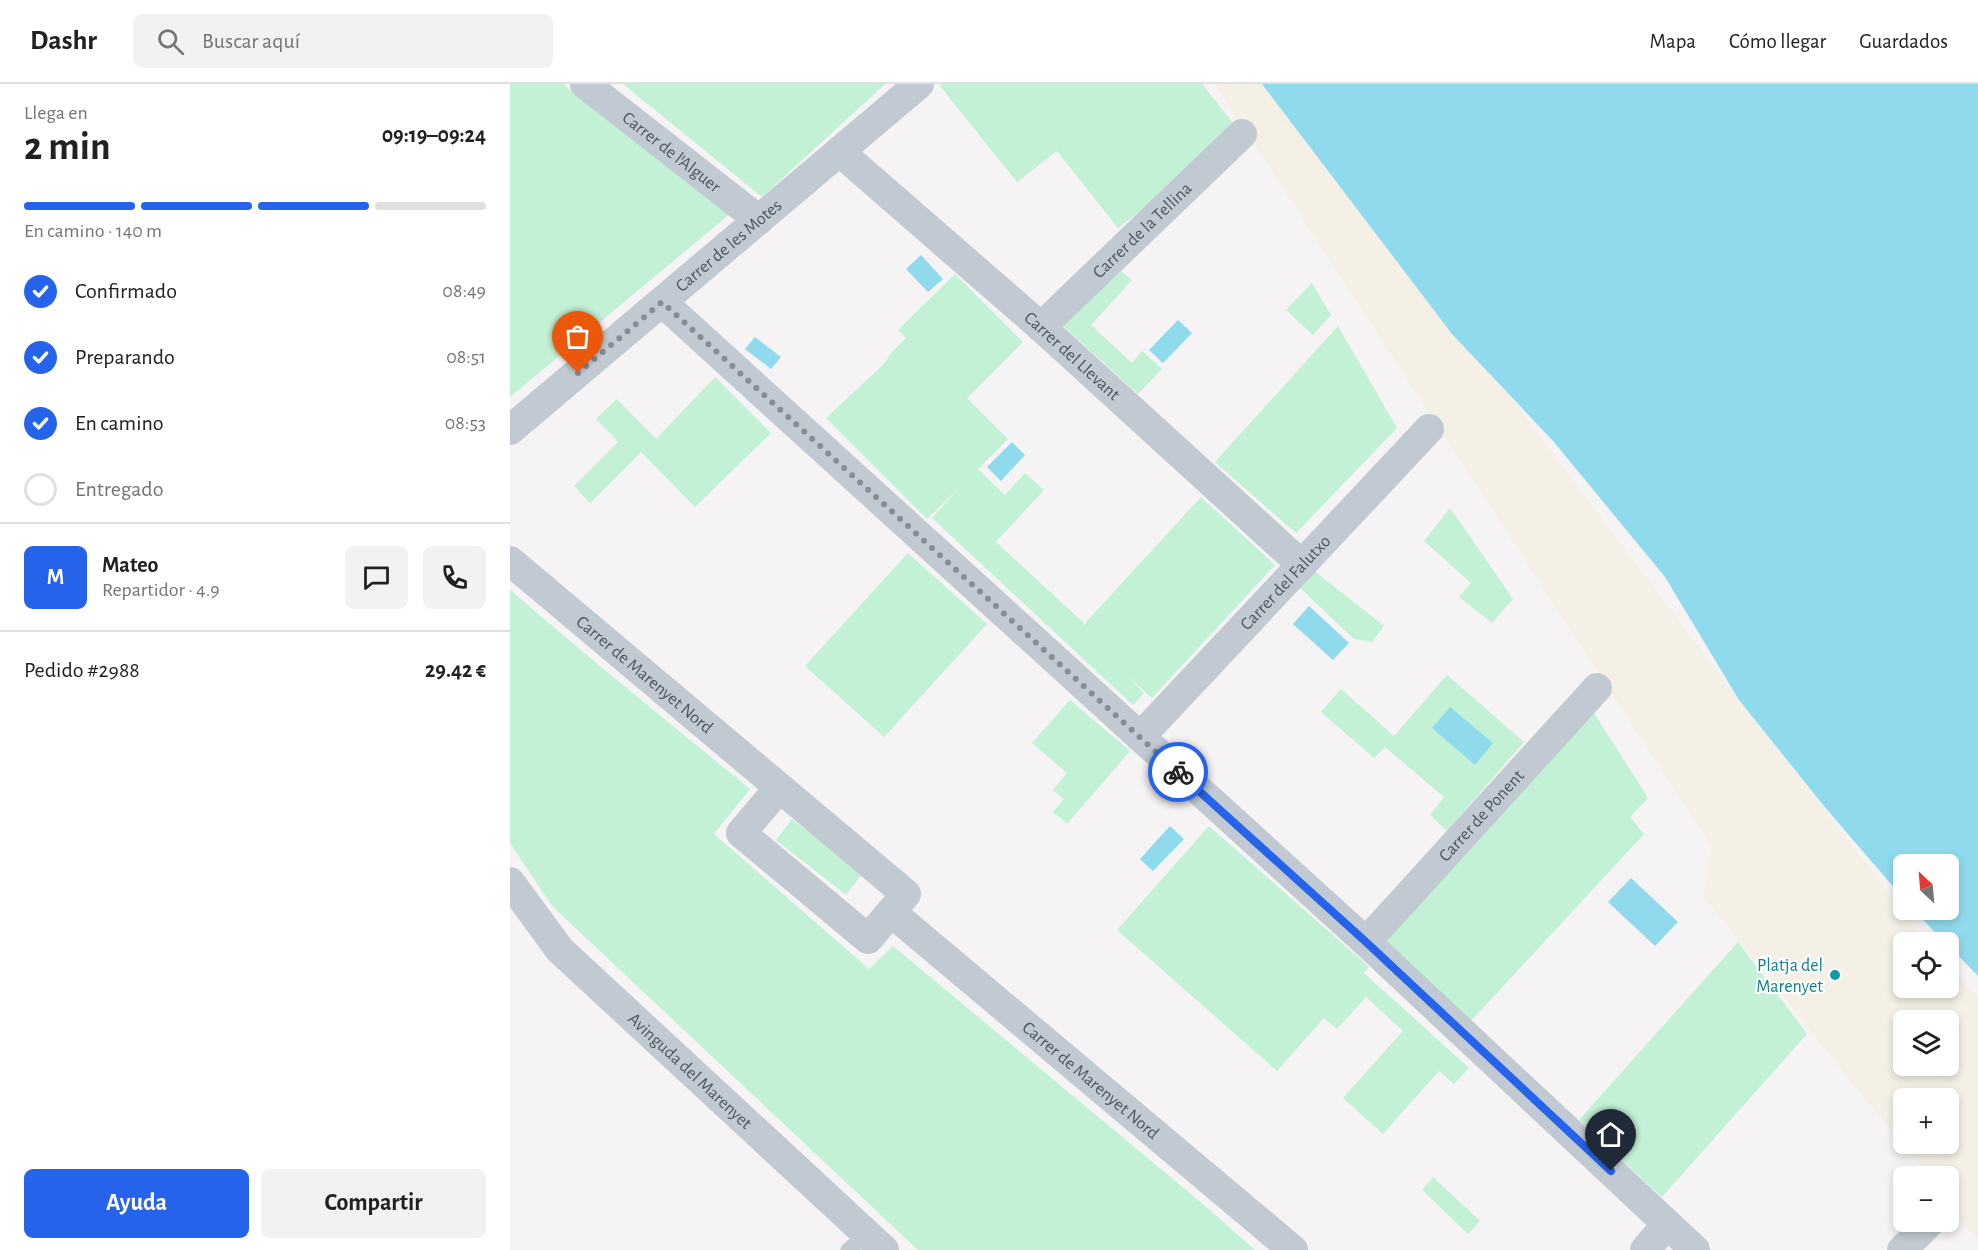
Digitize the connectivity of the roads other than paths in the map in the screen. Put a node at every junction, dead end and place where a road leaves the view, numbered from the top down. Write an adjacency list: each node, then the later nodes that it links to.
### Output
1 (585, 84): 5 (street, Carrer de l'Alguer)
2 (920, 84): 4 (street, Carrer de les Motes)
3 (1242, 134): 7 (street, Carrer de la Tellina)
4 (840, 152): 5 (street, Carrer de les Motes); 7 (street, Carrer del Llevant)
5 (759, 220): 6 (street, Carrer de les Motes)
6 (662, 302): 9 (street, Carrer de les Motes); 13 (street)
7 (1041, 327): 11 (street, Carrer del Llevant)
8 (1429, 429): 11 (street, Carrer del Falutxo)
9 (510, 430)
10 (510, 561): 14 (street, Carrer de Marenyet Nord)
11 (1302, 565): 13 (street, Carrer del Falutxo)
12 (1597, 688): 17 (street, Carrer de Ponent)
13 (1140, 737): 17 (street)
14 (779, 788): 16 (street, Carrer de Marenyet Nord); 16 (street, Carrer de Marenyet Nord)
15 (510, 882): 20 (street, Avinguda del Marenyet)
16 (891, 912): 21 (street, Carrer de Marenyet Nord)
17 (1366, 942): 18 (street)
18 (1667, 1224): 22 (street); 23 (street)
19 (1920, 1232): 24 (street)
20 (866, 1245)
21 (1293, 1250)
22 (1645, 1250)
23 (1695, 1250)
24 (1902, 1250)

